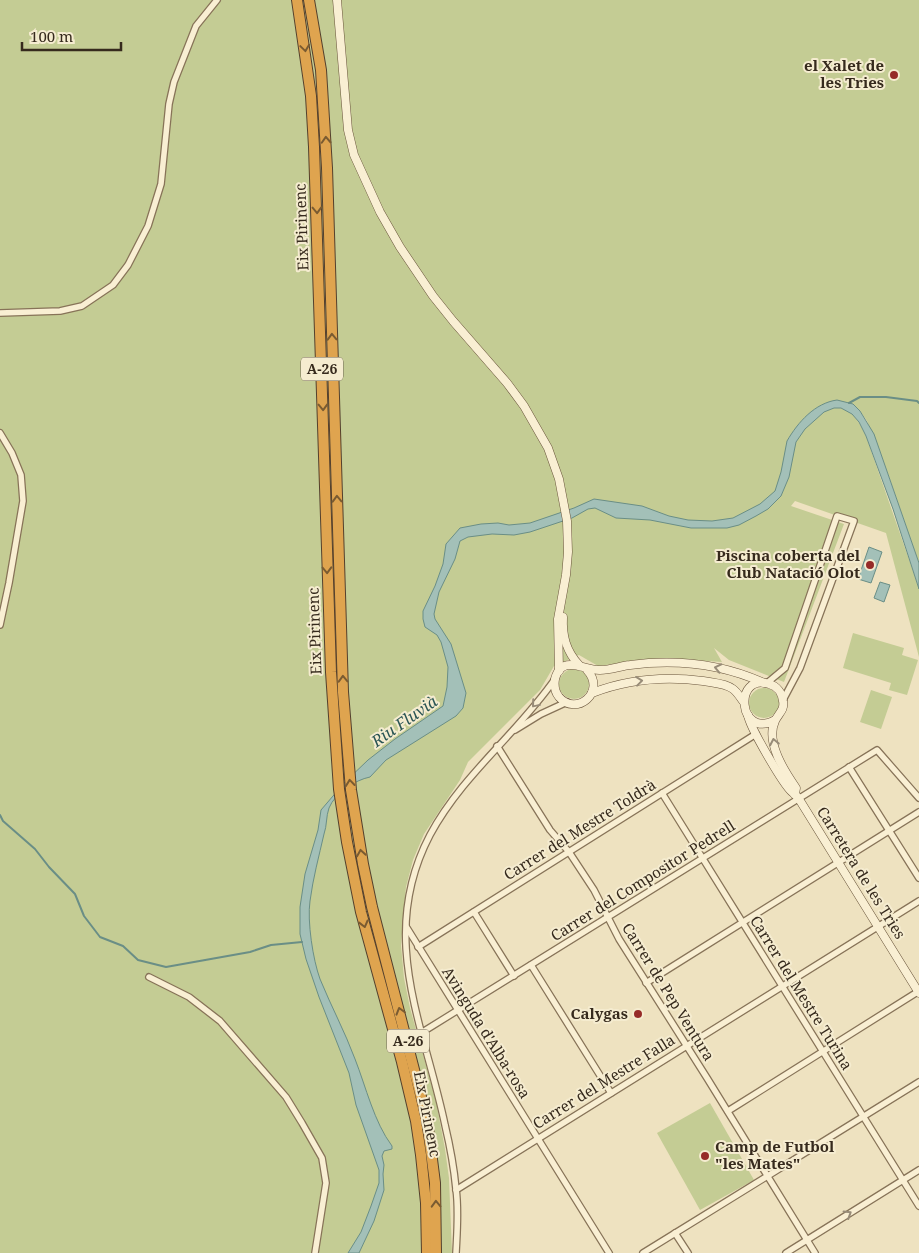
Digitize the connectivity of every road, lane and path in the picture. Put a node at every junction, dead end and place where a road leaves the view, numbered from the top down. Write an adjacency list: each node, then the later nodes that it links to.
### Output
1 (217, 0): 5 (street)
2 (296, 0): 62 (highway, Eix Pirinenc / A-26, one-way to 62)
3 (309, 0): 63 (highway, Eix Pirinenc / A-26, one-way to 3)
4 (337, 0): 7 (street)
5 (0, 313)
6 (0, 433): 8 (street)
7 (563, 595): 9 (street); 11 (street)
8 (0, 626)
9 (579, 665): 10 (street); 11 (street)
10 (588, 670): 12 (street, one-way to 10); 13 (street)
11 (557, 674): 16 (street); 19 (street, one-way to 19)
12 (766, 683): 14 (street); 14 (street); 15 (street)
13 (592, 693): 15 (street, one-way to 15); 16 (street)
14 (783, 700): 18 (street)
15 (743, 701): 17 (street)
16 (567, 702): 19 (street)
17 (748, 716): 18 (street); 20 (street, Carretera de les Tries)
18 (775, 720): 24 (street, Carretera de les Tries, one-way to 18)
19 (513, 731): 21 (street)
20 (756, 734): 23 (street, Carrer del Mestre Toldrà); 24 (street, Carretera de les Tries)
21 (497, 746): 28 (street, Carrer de Pep Ventura); 36 (street)
22 (849, 767): 24 (street, Carrer del Compositor Pedrell); 25 (street, Carrer del Compositor Pedrell); 27 (street)
23 (662, 793): 28 (street, Carrer del Mestre Toldrà); 29 (street, Carrer del Mestre Turina)
24 (797, 796): 29 (street, Carrer del Compositor Pedrell); 30 (street, Carretera de les Tries)
25 (919, 798)
26 (919, 812): 27 (street)
27 (890, 830): 30 (street); 31 (street)
28 (569, 852): 33 (street, Carrer del Mestre Toldrà); 34 (street, Carrer de Pep Ventura)
29 (703, 858): 34 (street, Carrer del Compositor Pedrell); 35 (street, Carrer del Mestre Turina)
30 (838, 863): 35 (street); 37 (street, Carretera de les Tries)
31 (919, 878)
32 (919, 902): 37 (street, Carrer del Mestre Falla)
33 (474, 912): 38 (street, Carrer del Mestre Toldrà); 40 (street)
34 (608, 917): 39 (street, Carrer del Compositor Pedrell); 42 (street, Carrer de Pep Ventura)
35 (743, 922): 42 (street); 43 (street, Carrer del Mestre Turina)
36 (406, 926): 38 (street, Avinguda d'Alba-rosa); 46 (street)
37 (878, 926): 43 (street, Carrer del Mestre Falla); 44 (street, Carretera de les Tries)
38 (418, 947): 45 (street, Avinguda d'Alba-rosa)
39 (531, 965): 40 (street, Carrer del Compositor Pedrell); 50 (street)
40 (514, 976): 45 (street, Carrer del Compositor Pedrell)
41 (149, 977): 61 (street)
42 (646, 982): 47 (street, Carrer de Pep Ventura)
43 (782, 986): 47 (street, Carrer del Mestre Falla); 48 (street, Carrer del Mestre Turina)
44 (919, 992): 48 (street)
45 (457, 1010): 46 (street, Carrer del Compositor Pedrell); 53 (street, Avinguda d'Alba-rosa)
46 (421, 1033): 57 (street)
47 (686, 1046): 50 (street, Carrer del Mestre Falla); 51 (street, Carrer de Pep Ventura)
48 (823, 1051): 51 (street); 52 (street, Carrer del Mestre Turina)
49 (919, 1082): 52 (street)
50 (611, 1093): 53 (street, Carrer del Mestre Falla)
51 (728, 1111): 55 (street, Carrer de Pep Ventura)
52 (864, 1116): 55 (street); 56 (street, Carrer del Mestre Turina)
53 (537, 1139): 57 (street, Carrer del Mestre Falla); 65 (street, Avinguda d'Alba-rosa)
54 (919, 1170): 56 (street)
55 (767, 1176): 59 (street); 60 (street, Carrer de Pep Ventura)
56 (903, 1180): 58 (street, Carrer del Mestre Turina); 60 (street, one-way to 56)
57 (456, 1190): 64 (street)
58 (919, 1206)
59 (675, 1233): 66 (street); 67 (street)
60 (806, 1240): 68 (street); 69 (street, Carrer de Pep Ventura)
61 (314, 1253)
62 (427, 1253)
63 (436, 1253)
64 (456, 1253)
65 (609, 1253)
66 (643, 1253)
67 (688, 1253)
68 (786, 1253)
69 (815, 1253)

